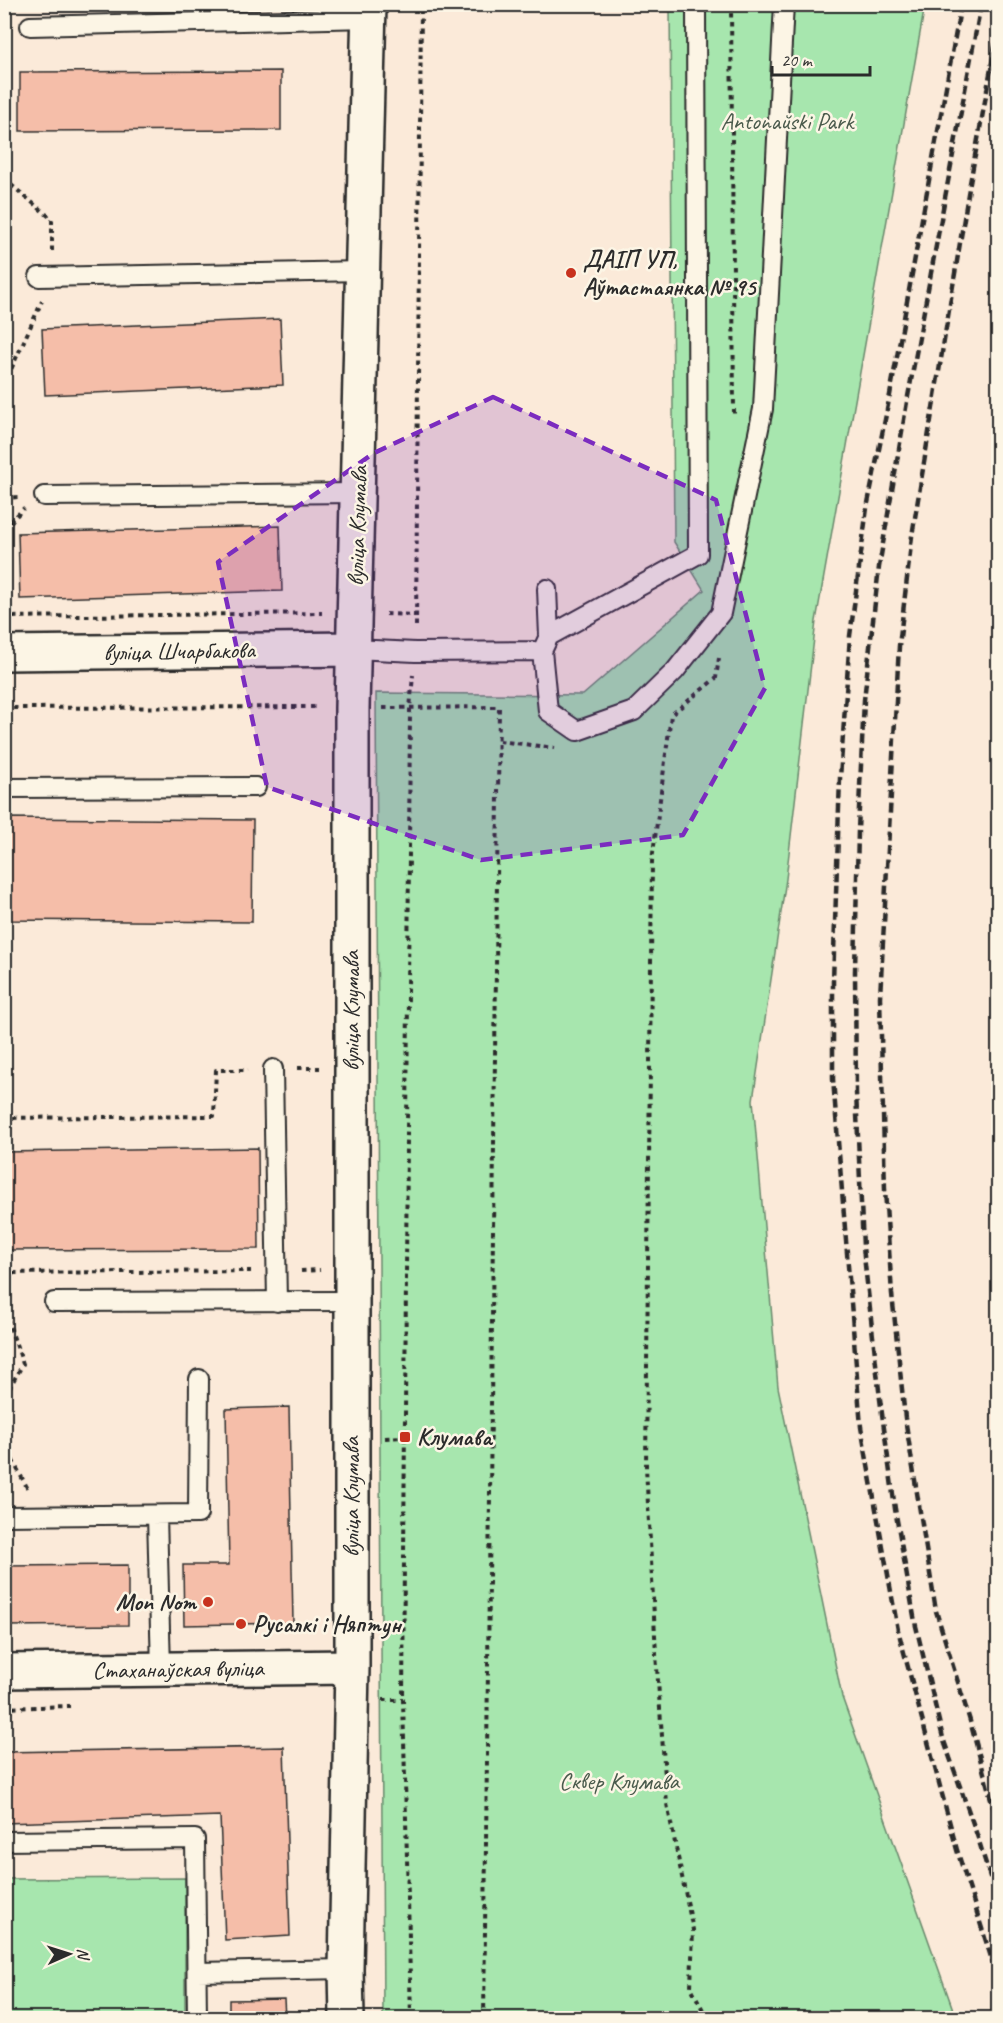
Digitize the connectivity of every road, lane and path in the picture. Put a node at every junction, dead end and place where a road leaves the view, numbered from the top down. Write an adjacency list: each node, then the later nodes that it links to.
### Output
1 (421, 4): 19 (path)
2 (696, 4): 21 (lane)
3 (731, 4): 12 (path)
4 (784, 4): 21 (lane)
5 (369, 11): 6 (lane); 9 (street, вуліца Клумава)
6 (30, 26)
7 (4, 179): 8 (path)
8 (52, 255)
9 (363, 271): 10 (lane); 13 (street, вуліца Клумава)
10 (45, 277): 11 (path)
11 (4, 385)
12 (734, 421)
13 (358, 493): 14 (lane); 18 (street, вуліца Клумава)
14 (44, 496)
15 (27, 505): 16 (path)
16 (4, 529)
17 (547, 589): 21 (lane)
18 (354, 613): 19 (path); 20 (path); 22 (street, вуліца Клумава)
19 (416, 615): 23 (path)
20 (4, 617)
21 (545, 644): 23 (lane)
22 (354, 650): 23 (lane); 24 (street, вуліца Шчарбакова); 27 (street, вуліца Клумава)
23 (415, 652): 28 (path)
24 (4, 653)
25 (719, 655): 57 (path)
26 (4, 708): 27 (path)
27 (352, 708): 28 (path); 37 (street, вуліца Клумава)
28 (410, 709): 55 (path); 56 (path)
29 (256, 787): 30 (lane)
30 (4, 788)
31 (320, 1068): 32 (path)
32 (273, 1069): 33 (path); 35 (lane)
33 (4, 1118)
34 (322, 1270): 35 (path)
35 (277, 1271): 36 (path); 39 (lane)
36 (4, 1273)
37 (351, 1301): 39 (lane); 47 (street, вуліца Клумава)
38 (54, 1302): 39 (lane)
39 (277, 1302)
40 (4, 1310): 42 (path)
41 (199, 1378): 44 (lane)
42 (4, 1397)
43 (4, 1444): 46 (path)
44 (157, 1515): 46 (lane); 48 (lane)
45 (4, 1516): 46 (lane)
46 (43, 1516)
47 (352, 1667): 48 (street, Стаханаўская вуліца); 51 (street, вуліца Клумава)
48 (161, 1669): 49 (street, Стаханаўская вуліца)
49 (4, 1671)
50 (4, 1841): 52 (lane)
51 (346, 1969): 52 (lane); 54 (street, вуліца Клумава)
52 (197, 1972): 53 (lane)
53 (197, 2019)
54 (347, 2019)
55 (411, 2019)
56 (484, 2019)
57 (707, 2019)

